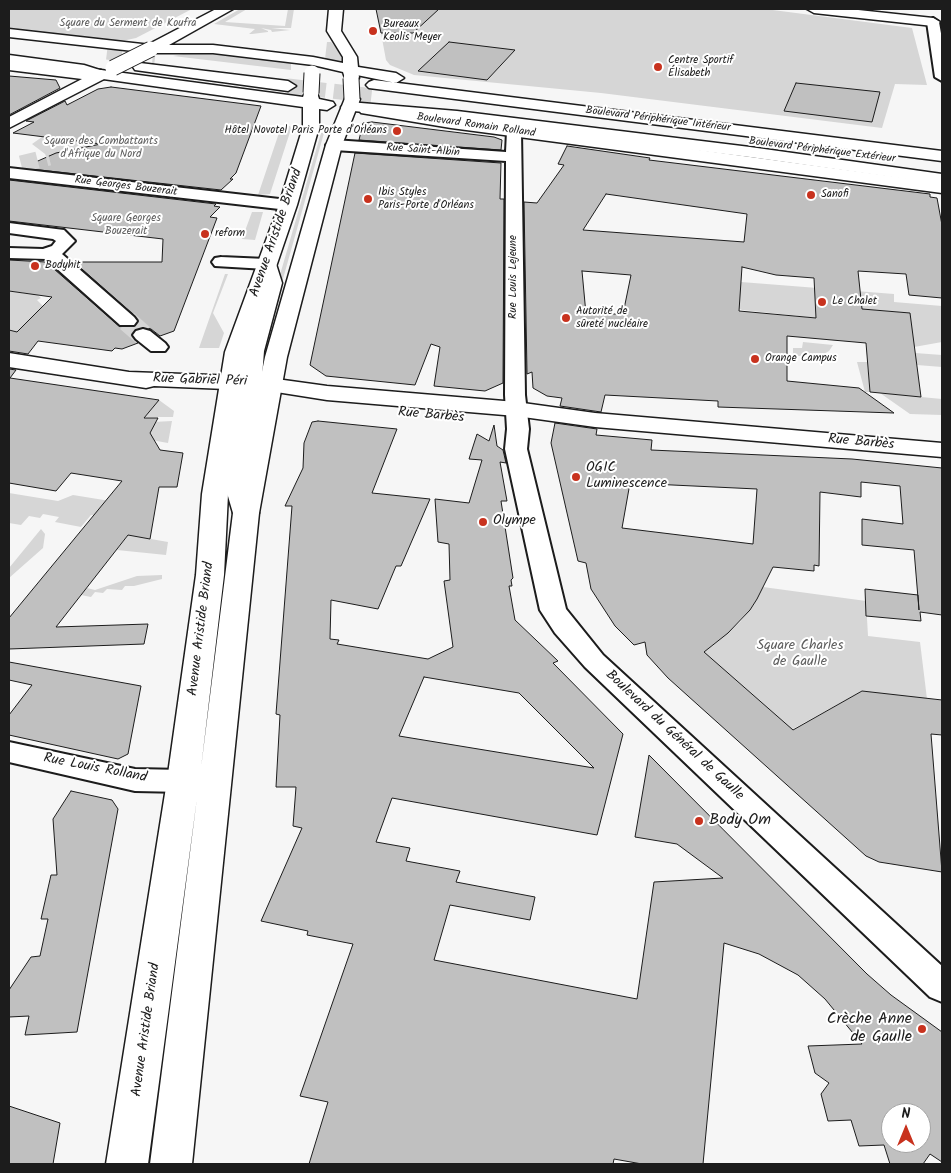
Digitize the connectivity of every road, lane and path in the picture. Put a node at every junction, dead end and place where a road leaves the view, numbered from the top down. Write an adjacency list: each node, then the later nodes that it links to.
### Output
1 (226, 9): 11 (main road)
2 (336, 9): 18 (main road)
3 (814, 9): 6 (main road)
4 (858, 9): 5 (main road)
5 (912, 12): 6 (main road)
6 (933, 16): 19 (street)
7 (9, 33): 11 (main road)
8 (9, 40): 10 (main road)
9 (9, 51): 13 (main road)
10 (107, 52)
11 (153, 53): 15 (main road); 16 (main road); 17 (main road, bridge)
12 (9, 59): 17 (main road)
13 (92, 61)
14 (9, 66): 17 (main road, Boulevard Romain Rolland)
15 (140, 67)
16 (312, 67): 18 (main road); 21 (main road, Avenue Aristide Briand, bridge)
17 (107, 72): 21 (main road, Boulevard Romain Rolland); 24 (main road)
18 (351, 74): 22 (main road, bridge); 26 (main road)
19 (942, 77)
20 (374, 90): 23 (main road, Boulevard Périphérique Intérieur); 29 (main road, Boulevard Périphérique Extérieur)
21 (310, 98): 22 (main road, Boulevard Romain Rolland); 37 (main road, Avenue Aristide Briand)
22 (350, 103): 25 (main road, Boulevard Romain Rolland); 27 (main road, Avenue Aristide Briand); 35 (main road)
23 (663, 120): 26 (main road); 30 (main road, Boulevard Périphérique Intérieur)
24 (9, 123)
25 (514, 131): 31 (street, Rue Louis Lejeune); 36 (main road, Boulevard Romain Rolland)
26 (851, 136): 28 (main road)
27 (334, 145): 31 (street, Rue Saint-Albin); 45 (main road, Avenue Aristide Briand)
28 (942, 147)
29 (831, 153): 32 (main road, Boulevard Périphérique Extérieur); 33 (main road)
30 (942, 156)
31 (513, 157): 46 (street, Rue Louis Lejeune)
32 (942, 166)
33 (942, 172)
34 (9, 173): 37 (street, Rue Georges Bouzerait)
35 (942, 179)
36 (942, 188)
37 (288, 206): 42 (main road, Avenue Aristide Briand)
38 (9, 228): 40 (street)
39 (9, 253): 40 (street)
40 (50, 253): 43 (street)
41 (221, 262): 42 (street)
42 (266, 264): 45 (main road, Avenue Aristide Briand)
43 (127, 321)
44 (9, 360): 45 (main road, Rue Gabriel Péri)
45 (250, 391): 46 (main road, Rue Barbès); 51 (main road, Avenue Aristide Briand); 54 (main road, Avenue Aristide Briand)
46 (517, 416): 48 (main road, Rue Barbès); 52 (street, Boulevard du Général de Gaulle)
47 (942, 434): 48 (main road, Rue Barbès)
48 (779, 435): 49 (main road, Rue Barbès)
49 (942, 450)
50 (9, 752): 51 (street, Rue Louis Rolland)
51 (183, 781): 53 (main road, Avenue Aristide Briand)
52 (942, 987)
53 (127, 1164)
54 (171, 1164)

